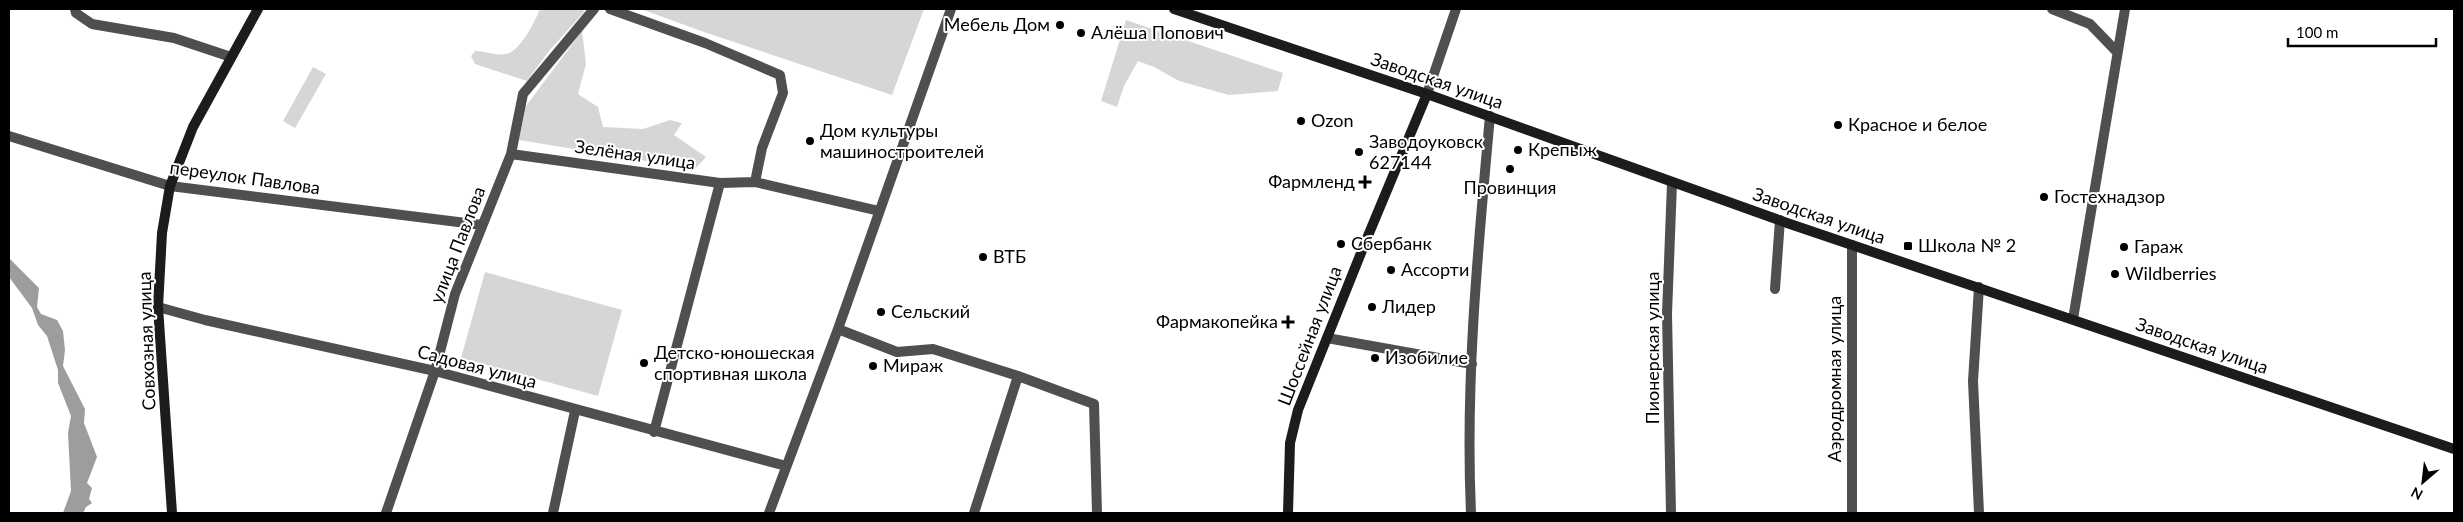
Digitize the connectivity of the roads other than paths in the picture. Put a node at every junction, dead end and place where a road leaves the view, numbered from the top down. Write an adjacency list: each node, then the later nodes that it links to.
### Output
1 (75, 9): 11 (street)
2 (258, 9): 11 (street, Совхозная улица)
3 (594, 9): 15 (street, улица Павлова)
4 (610, 9): 16 (street)
5 (951, 9): 20 (street)
6 (1174, 9): 12 (street, Заводская улица)
7 (1456, 9): 12 (street)
8 (2052, 9): 10 (street)
9 (2125, 9): 10 (street)
10 (2118, 52): 27 (street)
11 (231, 57): 19 (street, Совхозная улица)
12 (1428, 94): 13 (street, Заводская улица); 29 (street, Шоссейная улица)
13 (1490, 116): 18 (street, Заводская улица); 30 (street)
14 (9, 136): 19 (street, переулок Павлова)
15 (511, 154): 17 (street, Зелёная улица); 22 (street, улица Павлова)
16 (755, 182): 17 (street, Зелёная улица); 20 (street, Зелёная улица)
17 (720, 183): 34 (street)
18 (1672, 183): 21 (street, Заводская улица); 45 (street, Пионерская улица)
19 (170, 186): 22 (street, переулок Павлова); 26 (street, Совхозная улица)
20 (879, 211): 28 (street)
21 (1780, 220): 23 (street, Заводская улица); 25 (street)
22 (482, 225): 31 (street, улица Павлова)
23 (1852, 245): 24 (street, Заводская улица); 46 (street, Аэродромная улица)
24 (1979, 287): 27 (street, Заводская улица); 47 (street)
25 (1775, 289)
26 (158, 307): 31 (street, Садовая улица); 37 (street, Совхозная улица)
27 (2072, 319): 35 (street, Заводская улица)
28 (838, 328): 32 (street); 36 (street)
29 (1327, 338): 30 (street); 43 (street, Шоссейная улица)
30 (1472, 364): 44 (street)
31 (435, 371): 33 (street, Садовая улица); 38 (street, улица Павлова)
32 (1018, 376): 41 (street); 42 (street)
33 (576, 411): 34 (street, Садовая улица); 39 (street)
34 (654, 432): 36 (street, Садовая улица)
35 (2454, 449)
36 (786, 466): 40 (street)
37 (172, 513)
38 (386, 513)
39 (554, 513)
40 (769, 513)
41 (974, 513)
42 (1097, 513)
43 (1288, 513)
44 (1471, 513)
45 (1671, 513)
46 (1852, 513)
47 (1979, 513)

